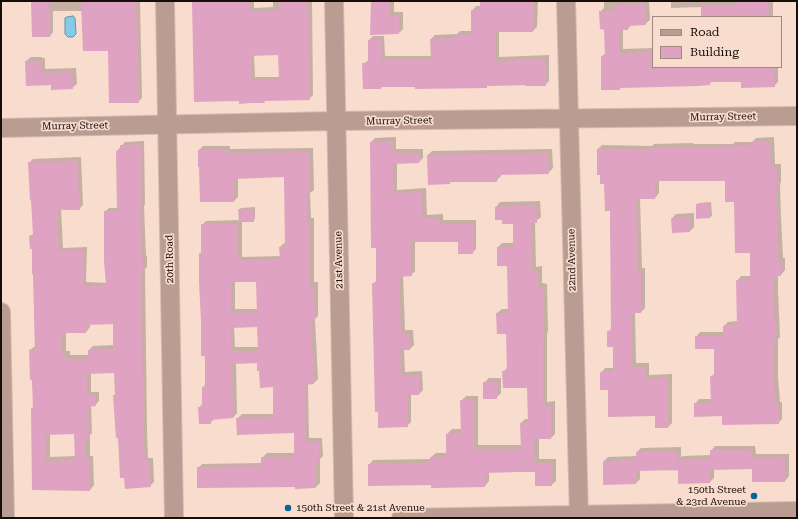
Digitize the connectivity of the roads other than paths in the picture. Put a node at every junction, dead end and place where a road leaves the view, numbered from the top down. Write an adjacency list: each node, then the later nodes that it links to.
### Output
1 (165, 1): 7 (street, 20th Road)
2 (334, 1): 6 (street, 21st Avenue)
3 (566, 1): 5 (street, 22nd Avenue)
4 (797, 116): 5 (street, Murray Street)
5 (568, 118): 6 (street, Murray Street); 11 (street, 22nd Avenue)
6 (336, 121): 7 (street, Murray Street); 14 (street, 21st Avenue)
7 (167, 124): 8 (street, Murray Street); 13 (street, 20th Road)
8 (1, 128)
9 (1, 312): 12 (street)
10 (797, 510): 11 (street)
11 (579, 516): 15 (street)
12 (5, 518)
13 (174, 518)
14 (344, 518)
15 (401, 518)

